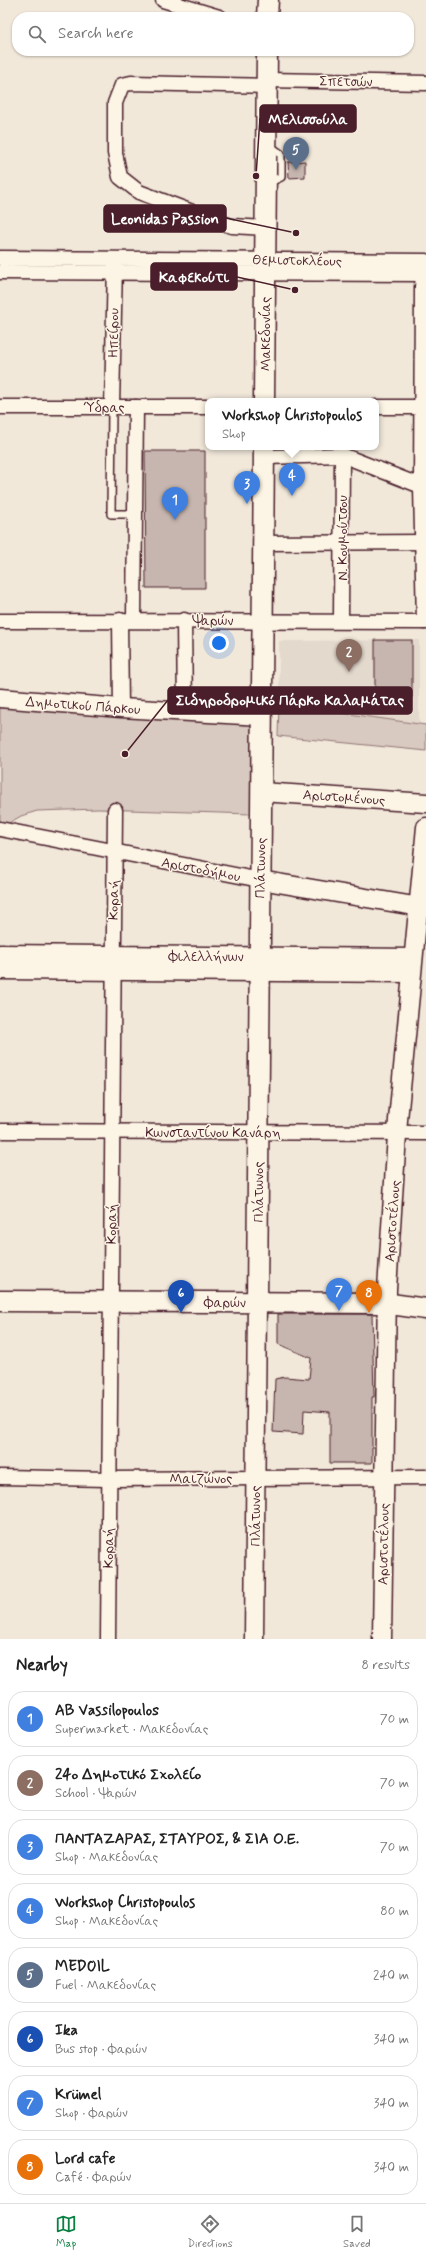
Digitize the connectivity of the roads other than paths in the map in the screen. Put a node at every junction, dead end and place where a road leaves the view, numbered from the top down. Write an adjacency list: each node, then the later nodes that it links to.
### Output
1 (163, 0): 3 (street)
2 (268, 0): 4 (main road)
3 (203, 12)
4 (267, 12)
5 (267, 56): 6 (main road, Μακεδονίας)
6 (267, 83): 7 (street, Σπετσών); 8 (main road, Μακεδονίας); 8 (street, Σπετσών)
7 (426, 83)
8 (266, 228): 12 (main road, Μακεδονίας)
9 (0, 258): 10 (street, Θεμιστοκλέους)
10 (114, 265): 12 (street, Θεμιστοκλέους); 13 (street, Θεμιστοκλέους); 16 (street, Ηπείρου)
11 (425, 265): 12 (street, Θεμιστοκλέους); 20 (street)
12 (265, 266): 14 (main road, Μακεδονίας)
13 (0, 272)
14 (264, 398)
15 (0, 407): 16 (street, Ύδρας)
16 (112, 407): 17 (street, Ύδρας); 24 (lane)
17 (136, 407): 18 (street, Ύδρας); 24 (street)
18 (205, 407)
19 (379, 407): 20 (street)
20 (421, 407): 23 (street)
21 (264, 452): 22 (street); 27 (main road)
22 (342, 455): 23 (street); 25 (street, Ν. Κουμούτσου)
23 (424, 487): 26 (street)
24 (135, 514): 29 (street)
25 (342, 542): 26 (street); 27 (street); 33 (street, Ν. Κουμούτσου)
26 (424, 542): 34 (street)
27 (263, 543): 32 (main road)
28 (120, 620): 29 (street, Ψαρών); 31 (street, Ψαρών); 36 (street)
29 (134, 620): 30 (street, Ψαρών)
30 (184, 620): 32 (street, Ψαρών); 37 (street)
31 (0, 621)
32 (262, 621): 33 (street, Ψαρών); 38 (main road)
33 (341, 621): 34 (street, Ψαρών)
34 (425, 622)
35 (0, 698): 36 (street, Δημοτικού Πάρκου)
36 (121, 708): 37 (street, Δημοτικού Πάρκου)
37 (185, 712): 38 (street, Δημοτικού Πάρκου)
38 (262, 716): 39 (main road, Πλάτωνος)
39 (261, 792): 40 (street, Αριστομένους); 45 (main road, Πλάτωνος)
40 (426, 803)
41 (115, 810): 44 (street, Κοραή)
42 (426, 828): 46 (street, Αριστοτέλους)
43 (0, 830): 44 (street, Αριστοδήμου)
44 (114, 852): 45 (street, Αριστοδήμου); 48 (street, Κοραή)
45 (260, 880): 46 (street, Αριστοδήμου); 49 (main road, Πλάτωνος)
46 (422, 908): 50 (street, Αριστοτέλους)
47 (0, 954): 48 (street, Φιλελλήνων)
48 (112, 963): 49 (street, Φιλελλήνων); 51 (street, Φιλελλήνων); 53 (street, Κοραή)
49 (260, 964): 50 (street, Φιλελλήνων); 54 (main road, Πλάτωνος)
50 (412, 965): 55 (street, Αριστοτέλους)
51 (0, 970)
52 (0, 1131): 53 (street, Κωνσταντίνου Κανάρη)
53 (112, 1132): 54 (street, Κωνσταντίνου Κανάρη); 58 (street, Κοραή)
54 (258, 1132): 55 (street, Κωνσταντίνου Κανάρη); 59 (main road, Πλάτωνος)
55 (398, 1133): 56 (street, Κωνσταντίνου Κανάρη); 60 (street, Αριστοτέλους)
56 (426, 1133)
57 (0, 1301): 58 (main road, Φαρών)
58 (110, 1302): 59 (main road, Φαρών); 65 (street, Κοραή)
59 (257, 1302): 60 (main road, Φαρών); 66 (street, Πλάτωνος)
60 (386, 1303): 61 (main road, Φαρών); 63 (street, Αριστοτέλους)
61 (425, 1307)
62 (0, 1477): 65 (street, Μαιζώνος)
63 (383, 1477): 64 (street, Μαιζώνος); 66 (street, Μαιζώνος); 69 (street, Αριστοτέλους)
64 (426, 1477)
65 (108, 1478): 66 (street, Μαιζώνος); 67 (street, Κοραή)
66 (256, 1478): 68 (street, Πλάτωνος)
67 (108, 1639)
68 (254, 1639)
69 (382, 1639)

